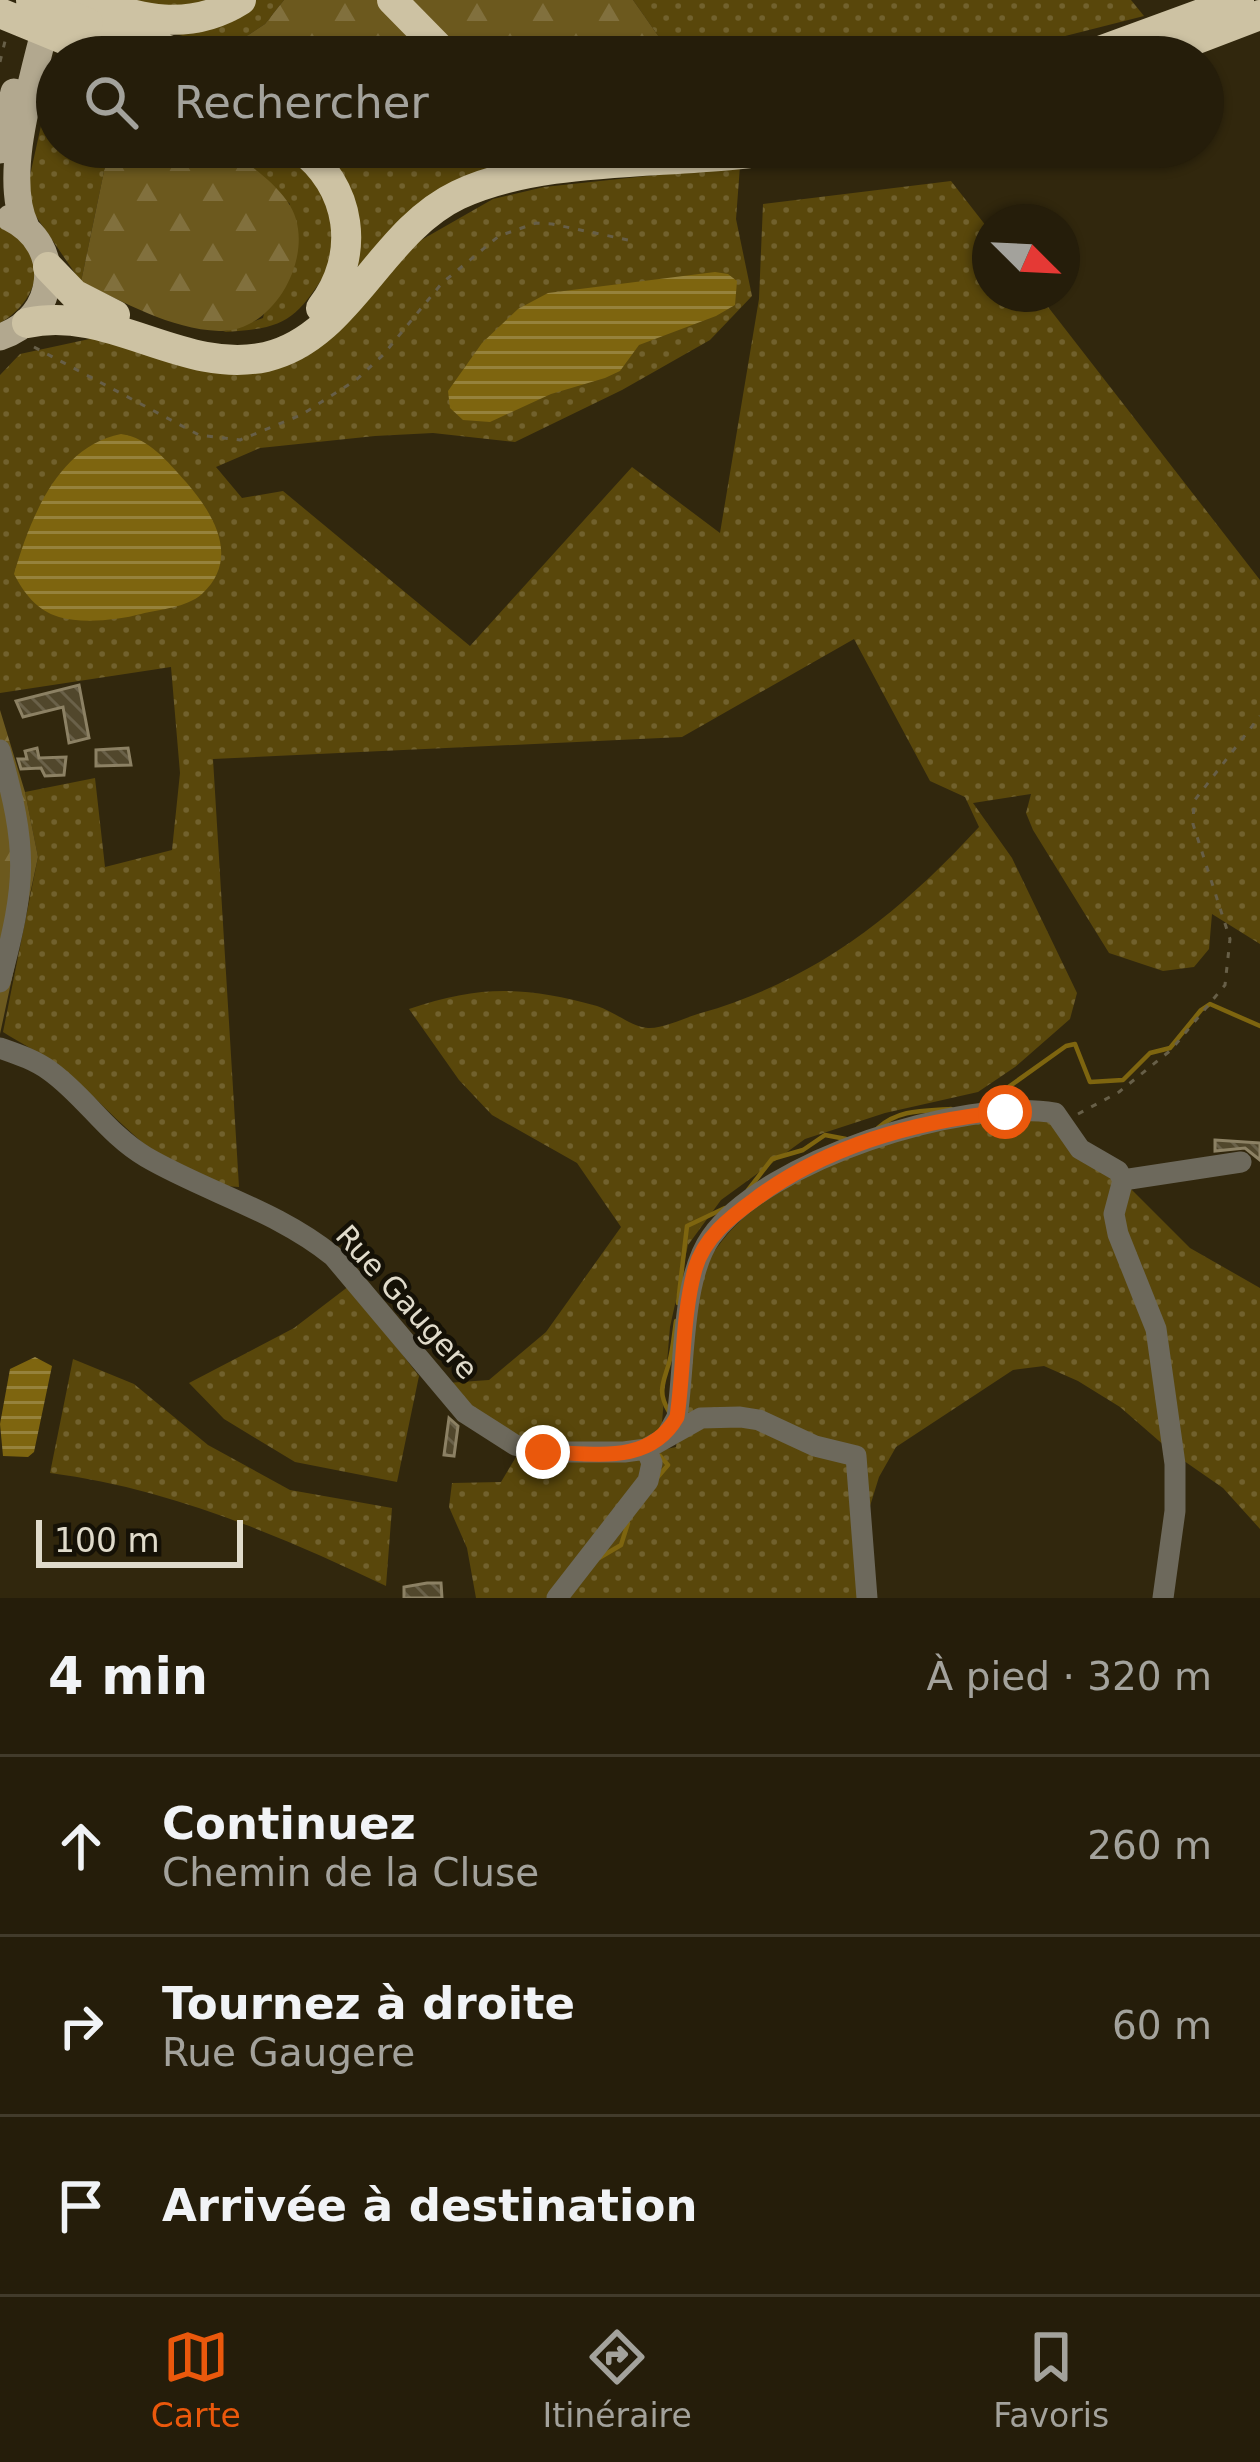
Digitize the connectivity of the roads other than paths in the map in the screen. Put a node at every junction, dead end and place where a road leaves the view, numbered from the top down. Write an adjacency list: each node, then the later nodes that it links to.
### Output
1 (32, 0): 8 (highway, bridge); 15 (main road)
2 (52, 0): 10 (main road)
3 (241, 0): 8 (highway)
4 (392, 0): 11 (highway)
5 (1239, 0): 12 (highway)
6 (0, 13): 8 (highway, bridge)
7 (1260, 15): 13 (highway)
8 (86, 31): 9 (highway)
9 (0, 34)
10 (45, 36)
11 (427, 36)
12 (1140, 36)
13 (1205, 36)
14 (36, 80): 18 (main road)
15 (0, 150)
16 (321, 168): 19 (highway)
17 (588, 168): 20 (highway)
18 (13, 221): 19 (main road)
19 (48, 267): 20 (main road)
20 (14, 330)
21 (0, 750): 22 (street)
22 (0, 982)
23 (0, 1048): 26 (street, Rue Gaugere)
24 (1241, 1162): 25 (street)
25 (1123, 1180): 26 (street); 29 (street)
26 (656, 1443): 27 (street); 28 (street, Rue Gaugere)
27 (556, 1598)
28 (867, 1598)
29 (1163, 1598)

